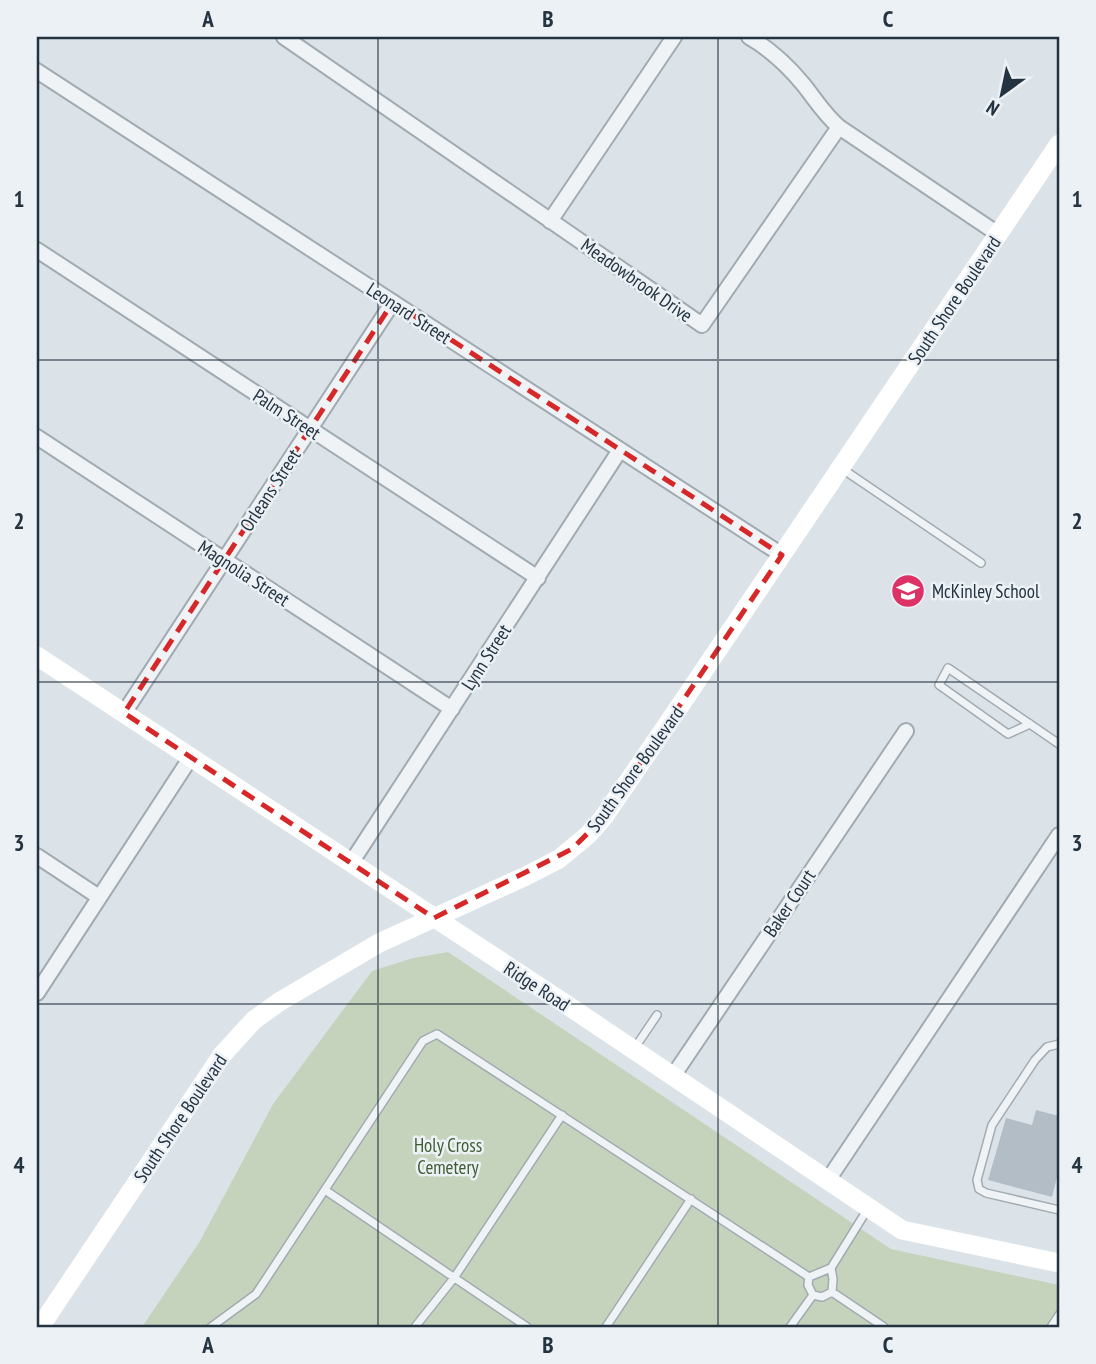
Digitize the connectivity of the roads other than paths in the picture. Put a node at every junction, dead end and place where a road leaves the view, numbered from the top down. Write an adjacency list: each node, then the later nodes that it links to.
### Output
1 (284, 37): 7 (street, Meadowbrook Drive)
2 (674, 37): 7 (street)
3 (749, 37): 5 (street)
4 (37, 71): 10 (street, Leonard Street)
5 (839, 127): 7 (street, Meadowbrook Drive); 8 (street)
6 (1059, 144): 8 (street, South Shore Boulevard)
7 (550, 221)
8 (998, 234): 14 (street, South Shore Boulevard)
9 (37, 250): 11 (street, Palm Street)
10 (393, 302): 11 (street, Orleans Street); 13 (street, Leonard Street)
11 (310, 429): 16 (street, Orleans Street); 18 (street, Palm Street)
12 (37, 437): 16 (street, Magnolia Street)
13 (620, 450): 15 (street, Leonard Street); 18 (street, Lynn Street)
14 (840, 468): 15 (street, South Shore Boulevard); 17 (lane)
15 (782, 555): 30 (street, South Shore Boulevard)
16 (224, 560): 20 (street, Magnolia Street); 21 (street, Orleans Street)
17 (981, 563)
18 (538, 578): 20 (street, Lynn Street)
19 (37, 656): 21 (street, Ridge Road)
20 (452, 709): 28 (street, Lynn Street)
21 (124, 713): 25 (street, Ridge Road)
22 (1030, 724): 22 (lane); 24 (lane)
23 (906, 730): 35 (street, Baker Court)
24 (1059, 744)
25 (191, 757): 28 (street, Ridge Road); 29 (street)
26 (1059, 835): 37 (street)
27 (37, 856): 29 (street)
28 (351, 863): 30 (street, Ridge Road)
29 (99, 897): 31 (street)
30 (434, 918): 34 (street, Ridge Road); 49 (street, South Shore Boulevard)
31 (37, 993)
32 (657, 1015): 34 (lane)
33 (1059, 1044): 41 (lane)
34 (634, 1050): 35 (street, Ridge Road)
35 (673, 1076): 37 (street, Ridge Road)
36 (562, 1115): 38 (lane); 39 (lane); 45 (lane)
37 (828, 1180): 40 (street, Ridge Road)
38 (325, 1190): 45 (lane); 50 (lane)
39 (691, 1199): 44 (lane); 53 (lane)
40 (869, 1208): 42 (street, Ridge Road); 43 (lane)
41 (1059, 1210)
42 (1059, 1264)
43 (831, 1268): 44 (lane); 46 (lane)
44 (809, 1277): 47 (lane)
45 (454, 1278): 51 (lane); 52 (lane)
46 (832, 1292): 47 (lane); 55 (lane)
47 (813, 1295): 54 (lane)
48 (1059, 1315): 56 (lane)
49 (40, 1327)
50 (211, 1327)
51 (415, 1327)
52 (527, 1327)
53 (606, 1327)
54 (790, 1327)
55 (884, 1327)
56 (1051, 1327)

